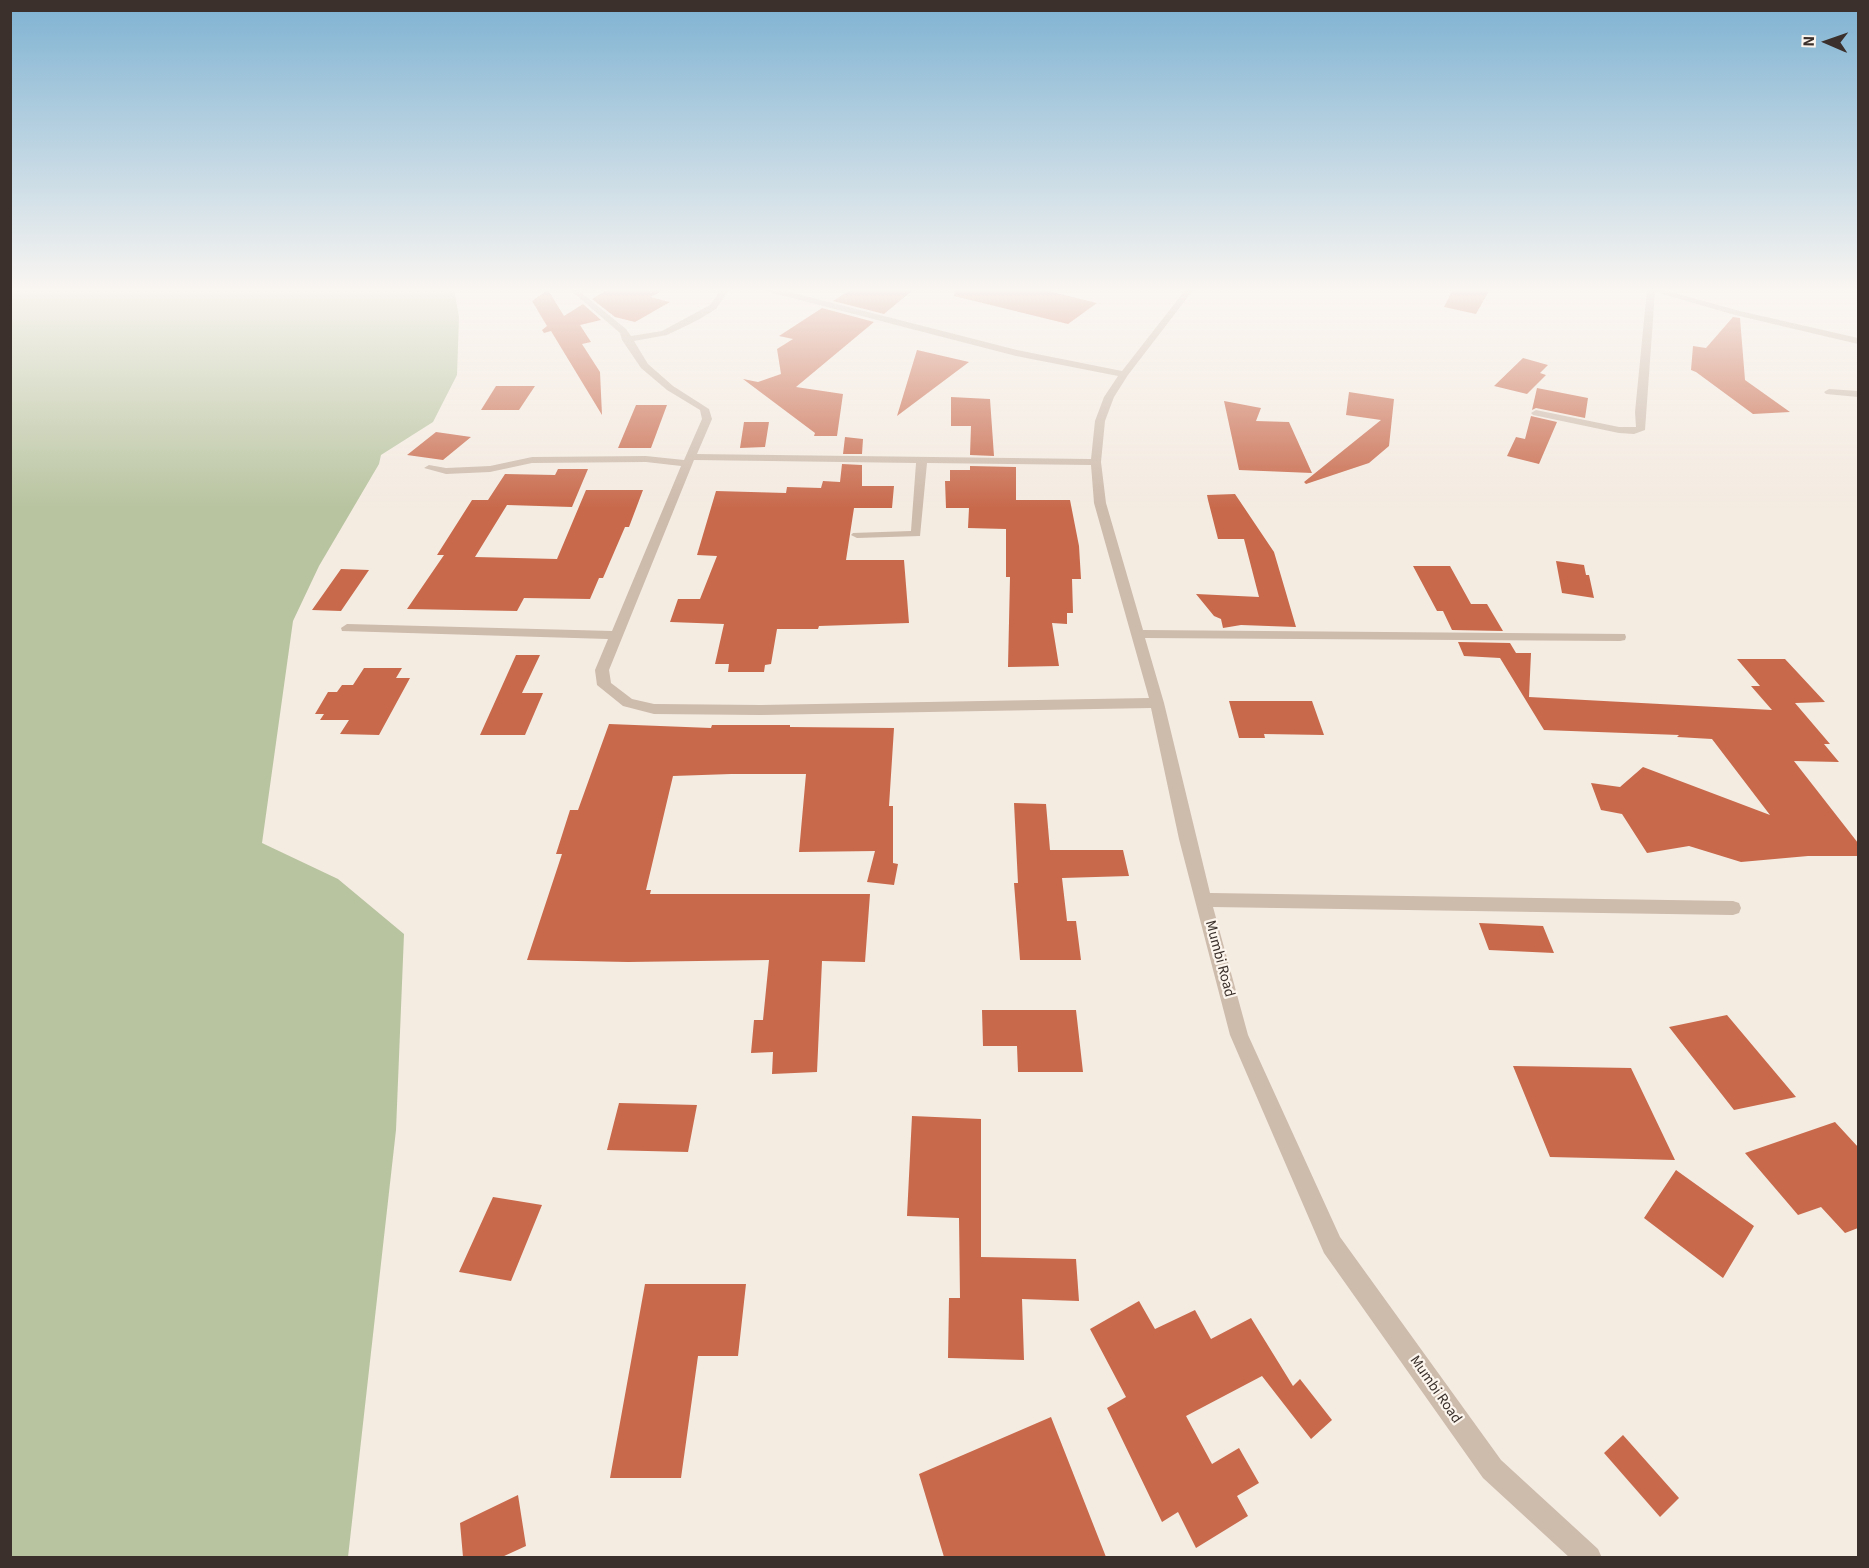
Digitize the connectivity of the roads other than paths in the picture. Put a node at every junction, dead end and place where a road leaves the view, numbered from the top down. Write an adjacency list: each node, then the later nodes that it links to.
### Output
1 (641, 362): 10 (street)
2 (1063, 362): 5 (street)
3 (1133, 362): 5 (street, Mumbi Road)
4 (1645, 362): 8 (street)
5 (1124, 374): 11 (street, Mumbi Road)
6 (1829, 392): 7 (street)
7 (1858, 394)
8 (1536, 413)
9 (922, 459): 10 (street); 11 (street); 13 (street)
10 (689, 460): 12 (street); 16 (street)
11 (1096, 462): 15 (street, Mumbi Road)
12 (429, 468)
13 (857, 535)
14 (347, 628): 16 (street)
15 (1136, 634): 17 (street); 18 (street, Mumbi Road)
16 (616, 635): 18 (street)
17 (1620, 637)
18 (1157, 703): 19 (street, Mumbi Road)
19 (1203, 900): 20 (street); 21 (street, Mumbi Road)
20 (1733, 908)
21 (1589, 1557)

